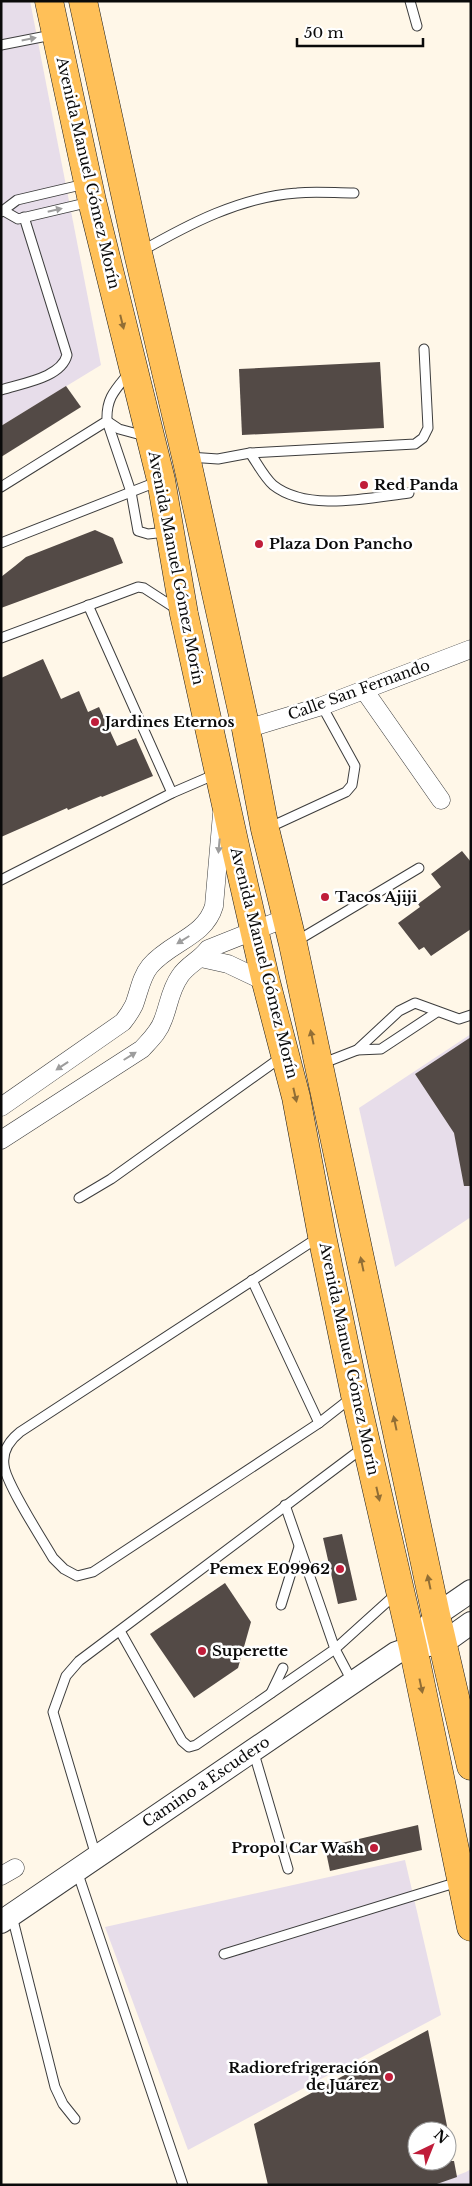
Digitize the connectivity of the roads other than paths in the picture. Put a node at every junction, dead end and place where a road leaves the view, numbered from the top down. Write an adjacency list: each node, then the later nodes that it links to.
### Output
1 (49, 1): 5 (main road, Avenida Manuel Gómez Morín)
2 (83, 1): 11 (main road, Avenida Manuel Gómez Morín)
3 (410, 1): 4 (lane)
4 (416, 26)
5 (57, 34): 6 (lane, one-way to 5); 7 (main road, Avenida Manuel Gómez Morín)
6 (1, 45)
7 (91, 192): 9 (lane); 10 (lane, one-way to 7); 13 (main road, Avenida Manuel Gómez Morín, one-way to 13)
8 (354, 193): 11 (lane)
9 (3, 211): 10 (lane)
10 (24, 217): 14 (lane)
11 (138, 254): 18 (main road, Avenida Manuel Gómez Morín)
12 (424, 349): 17 (lane)
13 (134, 367): 15 (lane); 16 (main road, Avenida Manuel Gómez Morín)
14 (1, 390)
15 (106, 421): 16 (lane); 20 (lane); 21 (lane)
16 (150, 437): 19 (main road, Avenida Manuel Gómez Morín)
17 (250, 453): 18 (lane); 22 (lane)
18 (186, 457): 31 (main road, Avenida Manuel Gómez Morín)
19 (161, 480): 21 (lane); 23 (main road, Avenida Manuel Gómez Morín)
20 (1, 487)
21 (131, 492): 23 (lane); 24 (lane)
22 (409, 493)
23 (172, 532): 26 (main road, Avenida Manuel Gómez Morín)
24 (1, 543)
25 (88, 605): 26 (lane); 27 (lane); 33 (lane)
26 (184, 614): 32 (main road, Avenida Manuel Gómez Morín)
27 (1, 638)
28 (469, 654): 29 (street, Calle San Fernando)
29 (364, 690): 30 (street, Calle San Fernando); 34 (street)
30 (322, 706): 31 (street, Calle San Fernando); 35 (lane)
31 (246, 728): 35 (main road, Avenida Manuel Gómez Morín)
32 (221, 786): 33 (lane); 39 (street, one-way to 39); 40 (main road, Avenida Manuel Gómez Morín)
33 (172, 793): 37 (lane)
34 (441, 800)
35 (265, 829): 38 (main road, Avenida Manuel Gómez Morín)
36 (419, 868): 41 (lane)
37 (1, 880)
38 (286, 918): 40 (street); 41 (main road, Avenida Manuel Gómez Morín)
39 (211, 919): 42 (street); 46 (street, one-way to 46)
40 (255, 932): 42 (street); 43 (main road, Avenida Manuel Gómez Morín)
41 (292, 944): 49 (main road, Avenida Manuel Gómez Morín, one-way to 41)
42 (204, 953): 43 (street); 50 (street, one-way to 42)
43 (266, 982): 48 (main road, Avenida Manuel Gómez Morín)
44 (437, 1012): 45 (lane); 47 (lane); 47 (lane)
45 (471, 1015)
46 (89, 1048): 50 (street); 51 (street, one-way to 51)
47 (357, 1050): 49 (lane)
48 (285, 1054): 53 (lane); 54 (main road, Avenida Manuel Gómez Morín, one-way to 54)
49 (318, 1065): 64 (main road, Avenida Manuel Gómez Morín, one-way to 49)
50 (105, 1072): 52 (street)
51 (1, 1107)
52 (1, 1140)
53 (79, 1198)
54 (322, 1236): 55 (lane); 56 (main road, Avenida Manuel Gómez Morín)
55 (252, 1280): 57 (lane); 57 (lane)
56 (355, 1395): 57 (lane); 58 (main road, Avenida Manuel Gómez Morín)
57 (319, 1423)
58 (367, 1445): 59 (lane); 61 (main road, Avenida Manuel Gómez Morín, one-way to 61)
59 (285, 1504): 60 (lane); 66 (lane)
60 (300, 1547): 63 (lane); 69 (lane)
61 (400, 1590): 68 (main road, Avenida Manuel Gómez Morín); 69 (lane)
62 (471, 1591): 64 (street, Camino a Escudero)
63 (281, 1605)
64 (436, 1616): 67 (main road, Avenida Manuel Gómez Morín); 68 (street, Camino a Escudero)
65 (471, 1623): 67 (street, Camino a Escudero)
66 (120, 1631): 72 (lane); 75 (lane)
67 (443, 1643): 68 (street, Camino a Escudero); 74 (main road, Avenida Manuel Gómez Morín)
68 (413, 1647): 71 (street, Camino a Escudero); 78 (main road, Avenida Manuel Gómez Morín, one-way to 78)
69 (335, 1649): 71 (lane); 72 (lane)
70 (283, 1668): 72 (lane)
71 (353, 1683): 73 (street, Camino a Escudero)
72 (271, 1693)
73 (253, 1750): 75 (street, Camino a Escudero); 76 (lane)
74 (471, 1766)
75 (96, 1856): 77 (street, Camino a Escudero)
76 (288, 1869)
77 (77, 1870): 79 (street, Camino a Escudero); 83 (lane)
78 (461, 1881): 80 (main road, Avenida Manuel Gómez Morín); 81 (lane)
79 (6, 1919): 82 (lane)
80 (471, 1927)
81 (224, 1954)
82 (75, 2119)
83 (183, 2185)

